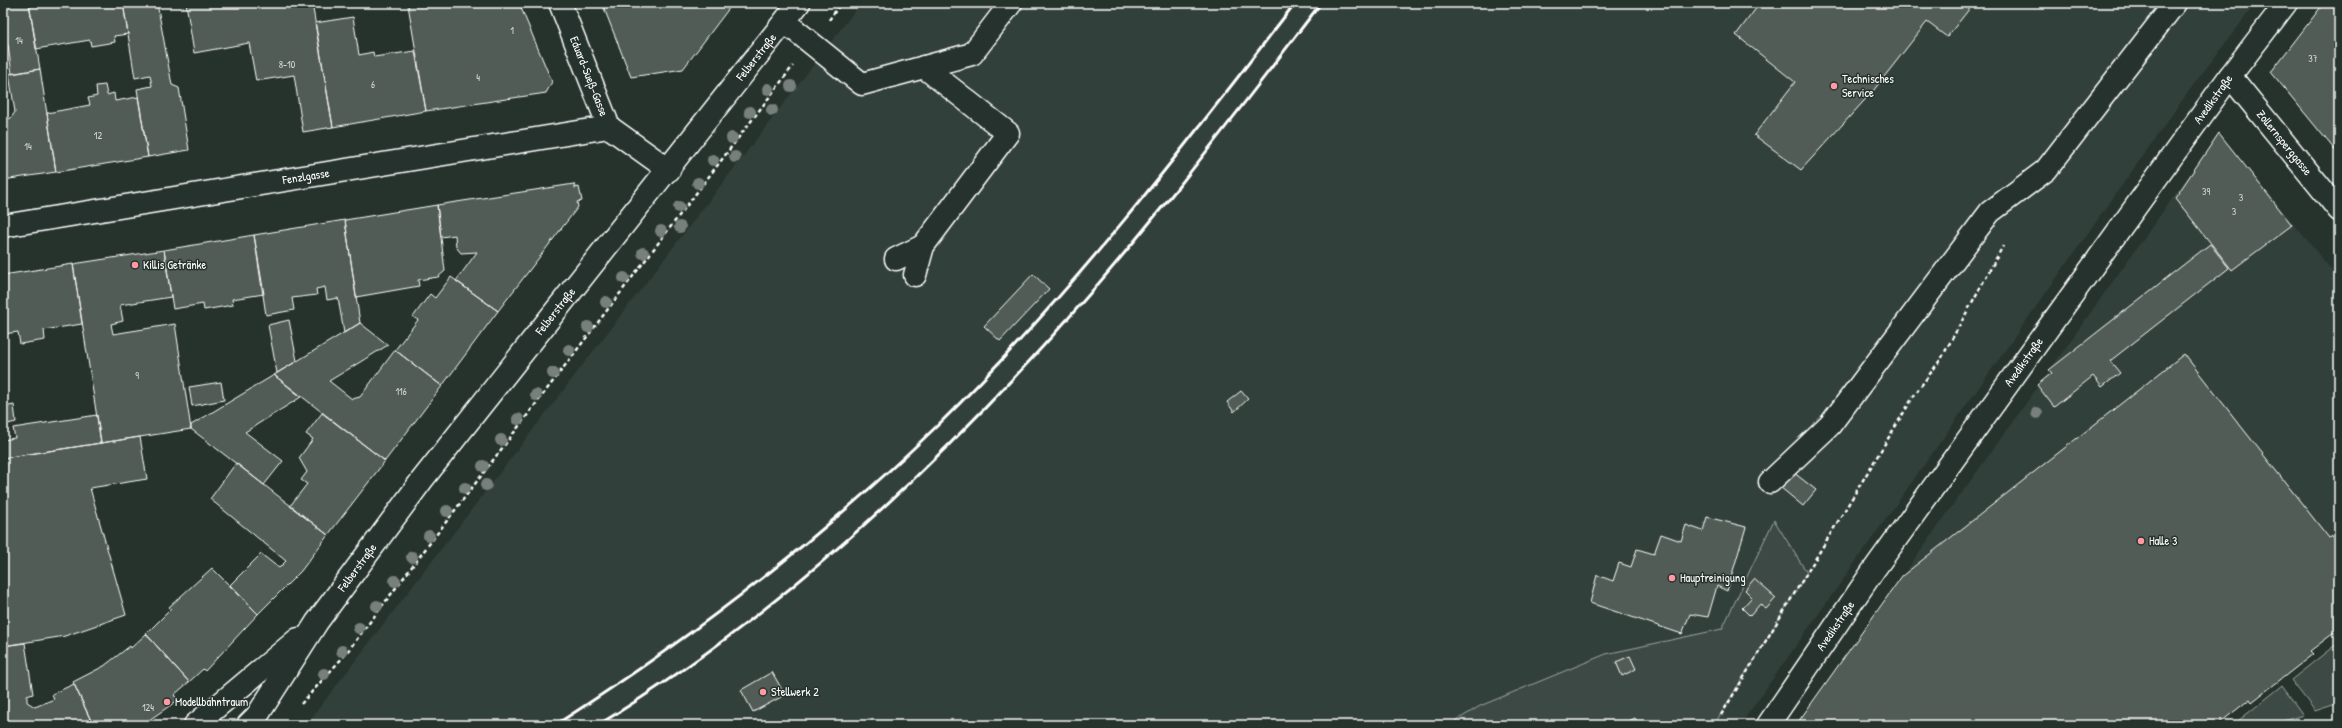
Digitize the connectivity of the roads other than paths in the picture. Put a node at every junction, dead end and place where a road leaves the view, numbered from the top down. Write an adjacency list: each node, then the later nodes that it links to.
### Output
1 (560, 3): 9 (street, Eduard-Sueß-Gasse)
2 (799, 3): 6 (street, Felberstraße)
3 (1011, 3): 7 (street)
4 (2175, 3): 16 (street)
5 (2286, 3): 8 (street, Avedikstraße)
6 (784, 22): 7 (street); 10 (street, Felberstraße)
7 (924, 67): 13 (street)
8 (2230, 76): 11 (street, Zollernsperggasse); 20 (street, Avedikstraße)
9 (609, 127): 10 (street, Eduard-Sueß-Gasse); 12 (street, Fenzlgasse)
10 (669, 170): 17 (street, Felberstraße)
11 (2339, 210)
12 (3, 226)
13 (923, 246): 14 (street); 15 (street)
14 (896, 259)
15 (915, 275)
16 (1770, 482)
17 (317, 622): 18 (street, Felberstraße); 19 (street, Felberstraße)
18 (195, 725)
19 (248, 725)
20 (1768, 725)

